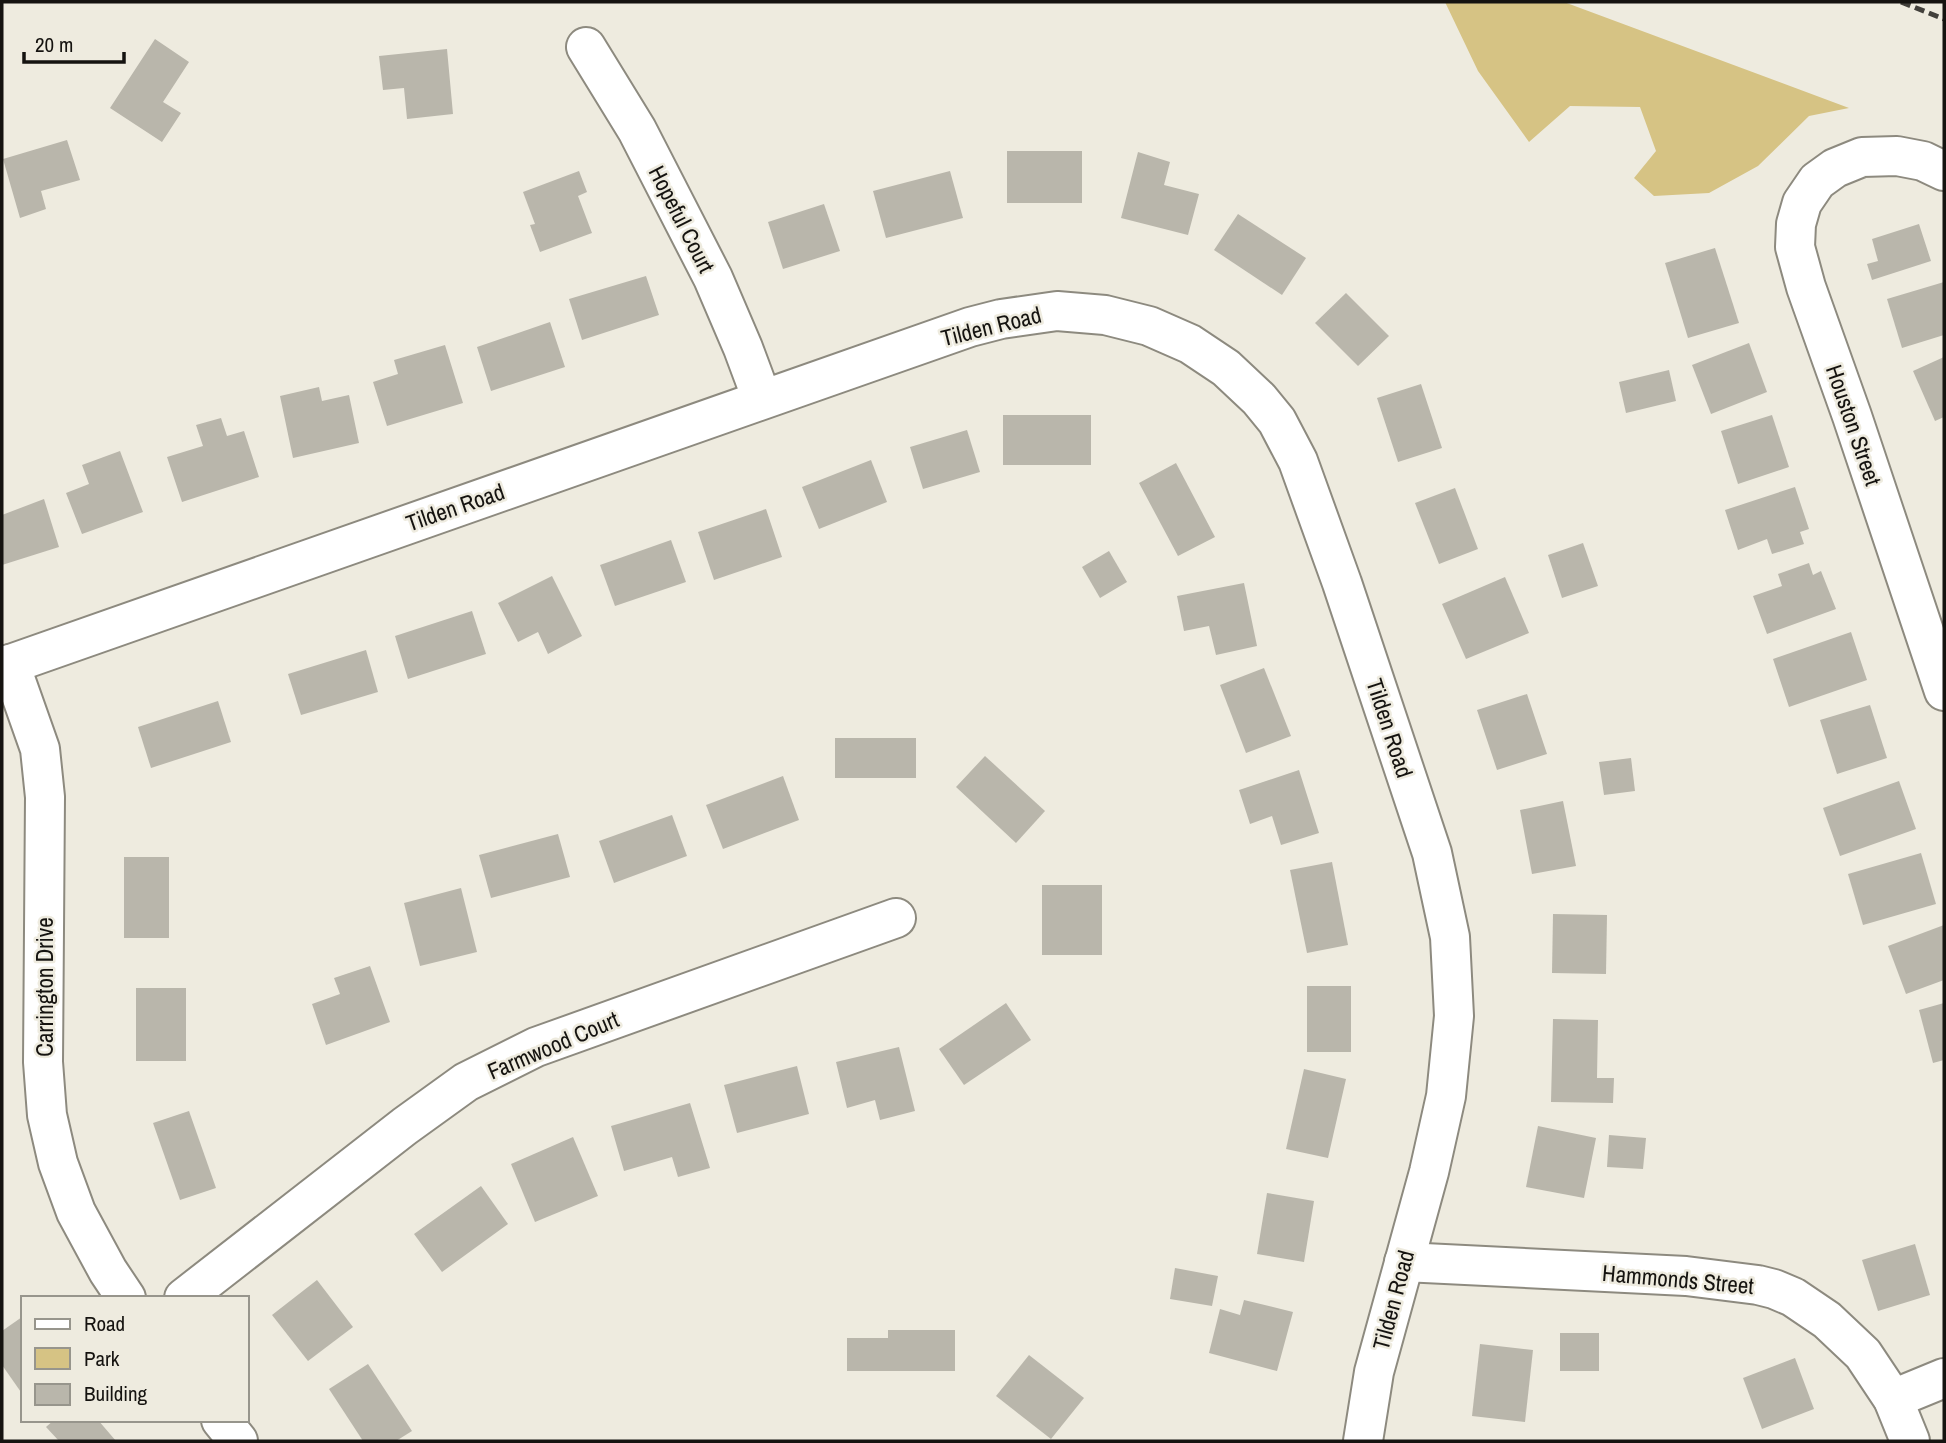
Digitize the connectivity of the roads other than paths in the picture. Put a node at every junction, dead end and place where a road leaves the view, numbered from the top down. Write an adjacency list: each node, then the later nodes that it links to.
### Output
1 (586, 47): 3 (street, Hopeful Court)
2 (1944, 171): 5 (street, Houston Street)
3 (762, 399): 4 (street, Tilden Road); 7 (street, Tilden Road)
4 (6, 666): 8 (street, Carrington Drive)
5 (1944, 691)
6 (896, 918): 9 (street, Farmwood Court)
7 (1404, 1262): 11 (street, Hammonds Street); 14 (street, Tilden Road)
8 (125, 1296)
9 (187, 1296)
10 (1944, 1378): 11 (street)
11 (1893, 1399): 15 (street, Hammonds Street)
12 (223, 1422): 13 (street)
13 (237, 1441)
14 (1363, 1441)
15 (1910, 1441)

